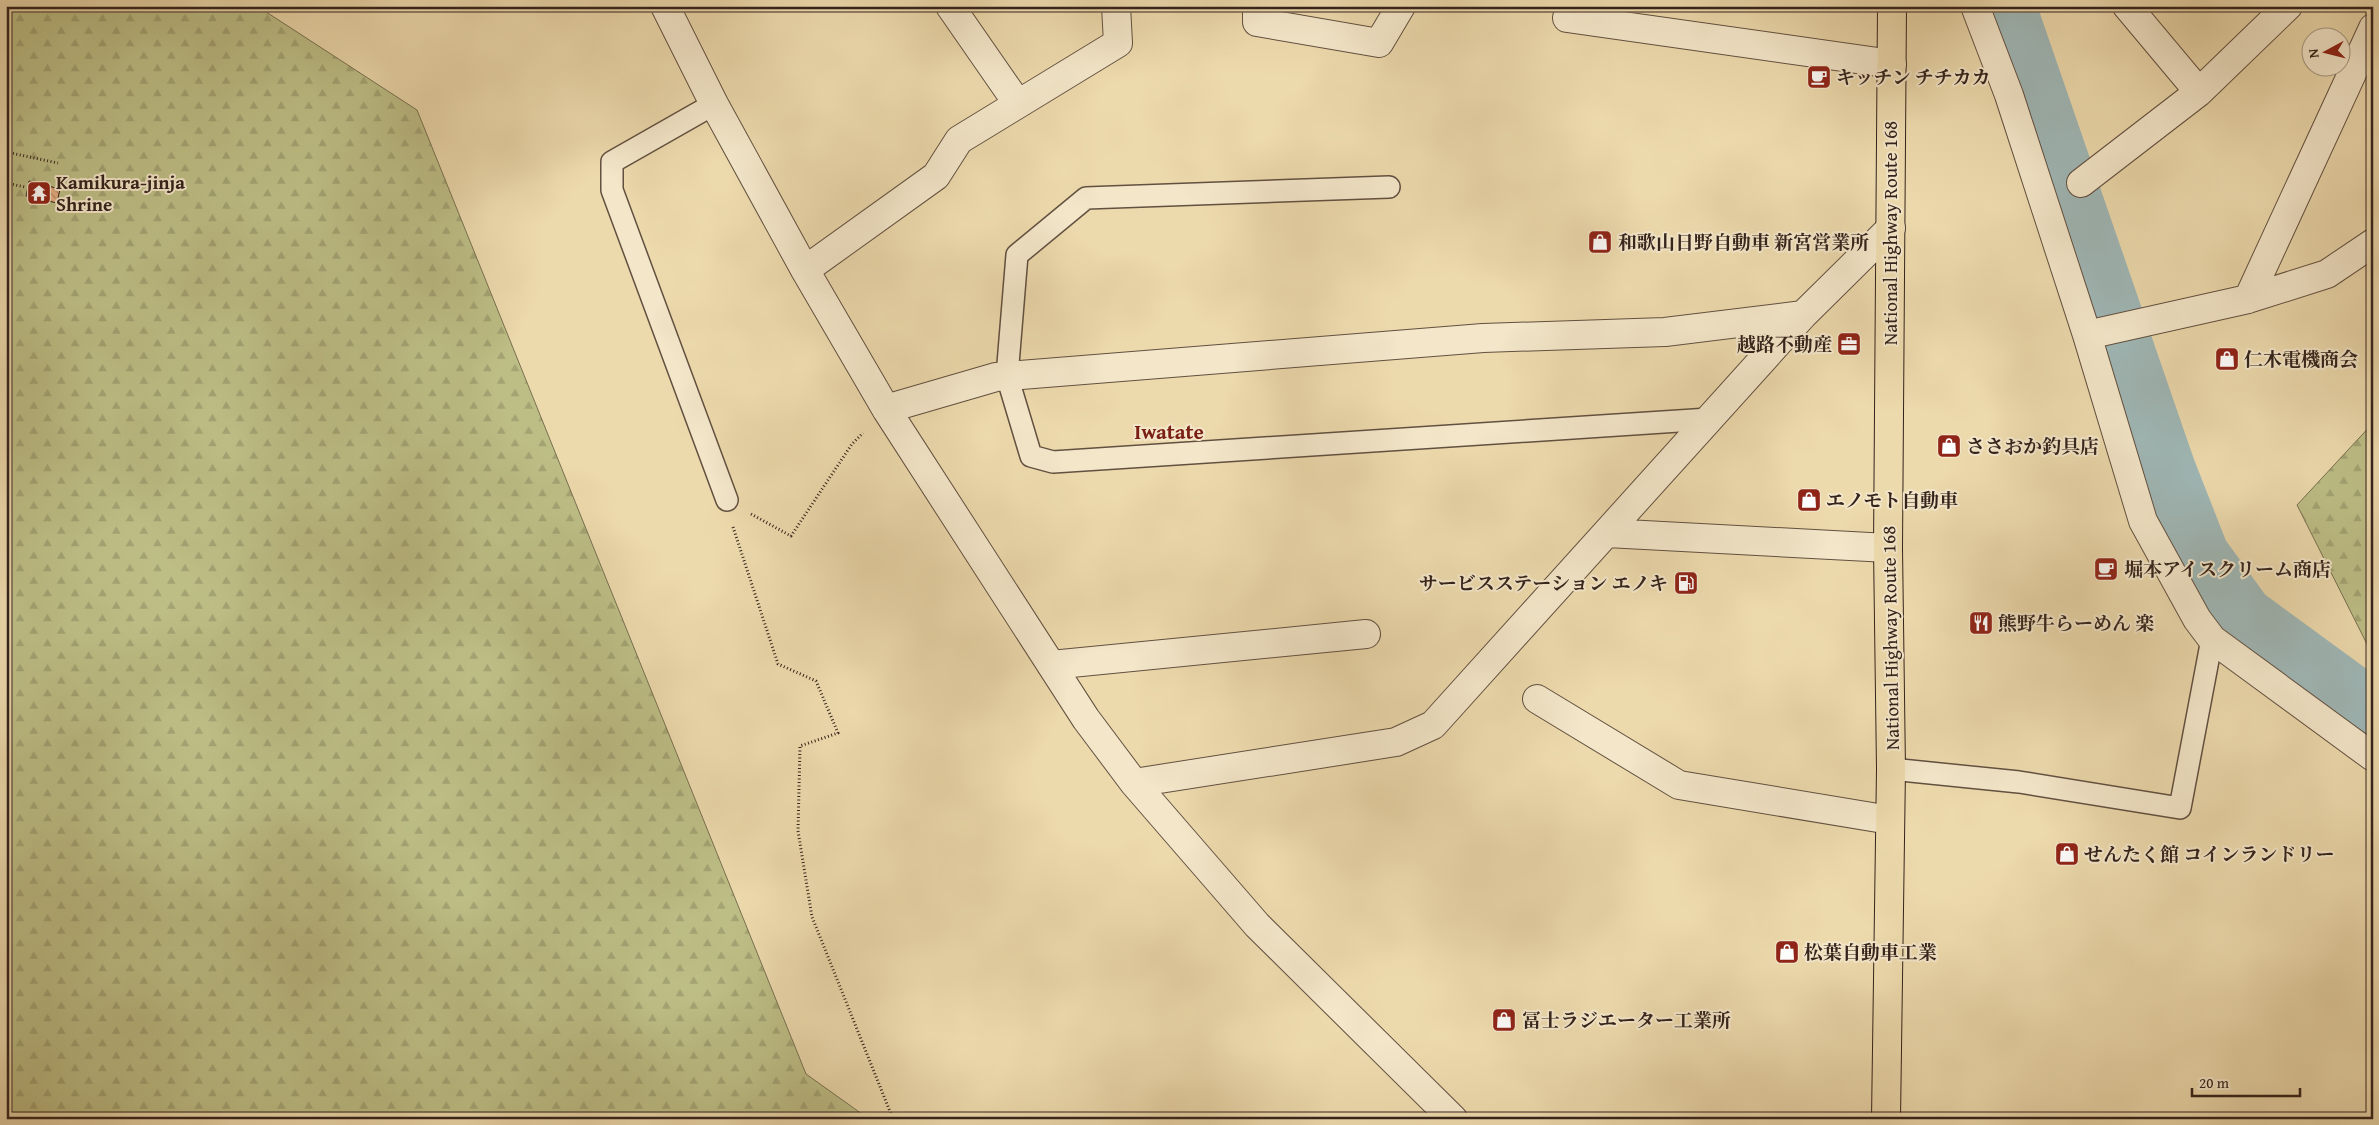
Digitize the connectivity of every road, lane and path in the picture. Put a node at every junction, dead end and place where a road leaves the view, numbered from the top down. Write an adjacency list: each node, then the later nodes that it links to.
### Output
1 (665, 6): 14 (street)
2 (950, 6): 15 (street)
3 (1116, 6): 15 (street)
4 (1257, 6): 5 (street)
5 (1401, 6)
6 (1892, 6): 12 (highway, National Highway Route 168)
7 (1976, 6): 27 (street)
8 (2127, 6): 13 (street)
9 (2288, 6): 13 (street)
10 (1567, 18): 12 (street)
11 (2373, 28): 25 (street)
12 (1892, 64): 22 (highway, National Highway Route 168)
13 (2199, 92): 19 (street)
14 (714, 104): 24 (street); 31 (lane)
15 (1018, 104): 24 (street)
16 (6, 152): 17 (path)
17 (58, 163)
18 (6, 183): 20 (path)
19 (2081, 183)
20 (24, 187)
21 (1389, 187): 28 (lane)
22 (1891, 228): 26 (street); 33 (highway, National Highway Route 168)
23 (2373, 243): 25 (street)
24 (805, 270): 29 (street)
25 (2248, 299): 27 (street)
26 (1804, 315): 28 (street); 30 (street)
27 (2087, 335): 35 (street)
28 (1007, 376): 29 (street); 30 (lane)
29 (886, 409): 31 (path); 36 (street)
30 (1709, 420): 32 (street)
31 (727, 500): 42 (path)
32 (1607, 533): 33 (street); 40 (street)
33 (1888, 548): 39 (highway, National Highway Route 168)
34 (1366, 634): 36 (street)
35 (2212, 639): 38 (street); 39 (lane)
36 (1051, 665): 40 (street)
37 (1537, 699): 41 (street)
38 (2373, 757)
39 (1891, 769): 41 (highway, National Highway Route 168)
40 (1134, 782): 43 (street)
41 (1890, 820): 44 (highway, National Highway Route 168)
42 (893, 1119)
43 (1454, 1119)
44 (1886, 1119)

